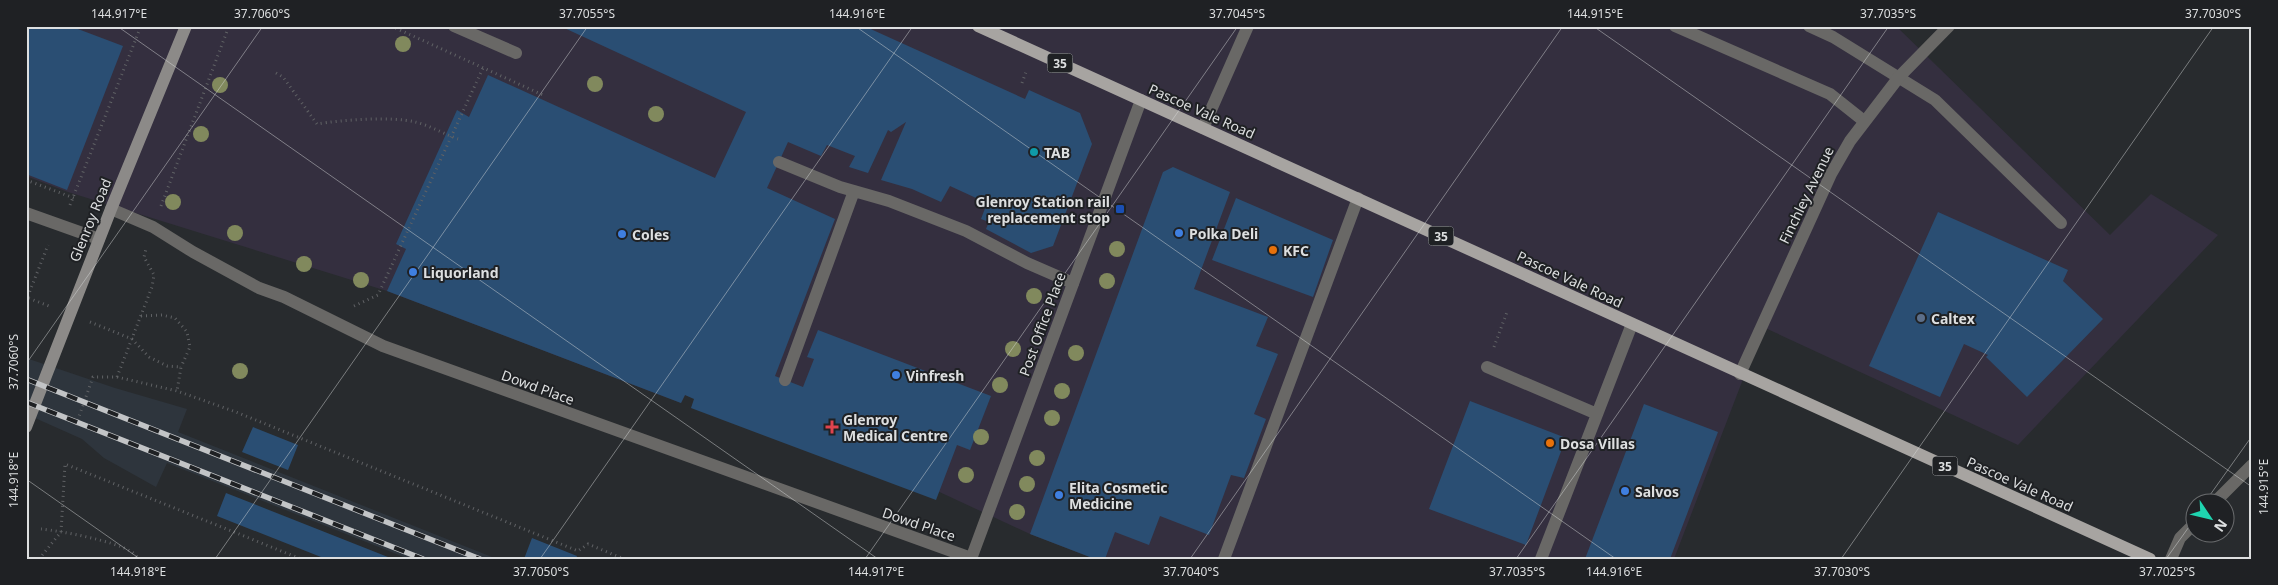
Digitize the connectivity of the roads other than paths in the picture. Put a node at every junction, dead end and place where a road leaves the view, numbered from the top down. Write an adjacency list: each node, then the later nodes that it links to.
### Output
1 (186, 26): 16 (main road, Glenroy Road)
2 (454, 26): 8 (street)
3 (978, 26): 10 (main road, Pascoe Vale Road / 35)
4 (1248, 26): 12 (street)
5 (1675, 26): 11 (street)
6 (1809, 26): 9 (street)
7 (1949, 26): 9 (street, Finchley Avenue)
8 (516, 53)
9 (1900, 78): 11 (street, Finchley Avenue); 18 (street)
10 (1141, 100): 12 (main road, Pascoe Vale Road / 35); 20 (street, Post Office Place)
11 (1864, 121): 23 (street, Finchley Avenue)
12 (1203, 128): 15 (main road, Pascoe Vale Road / 35)
13 (779, 162): 14 (street)
14 (854, 191): 20 (street); 24 (street)
15 (1358, 198): 21 (main road, Pascoe Vale Road / 35); 31 (street)
16 (110, 209): 19 (main road, Glenroy Road); 30 (street, Dowd Place)
17 (26, 213): 19 (street)
18 (2061, 223)
19 (99, 239): 26 (main road, Glenroy Road)
20 (1073, 283): 30 (street, Post Office Place)
21 (1632, 324): 23 (main road, Pascoe Vale Road / 35); 25 (street)
22 (1487, 367): 25 (street)
23 (1740, 374): 33 (main road, Pascoe Vale Road / 35)
24 (785, 380)
25 (1597, 414): 32 (street)
26 (28, 422)
27 (2252, 465): 28 (street)
28 (2225, 492)
29 (2186, 532): 34 (street)
30 (971, 559)
31 (1224, 559)
32 (1541, 559)
33 (2150, 559)
34 (2170, 559)

